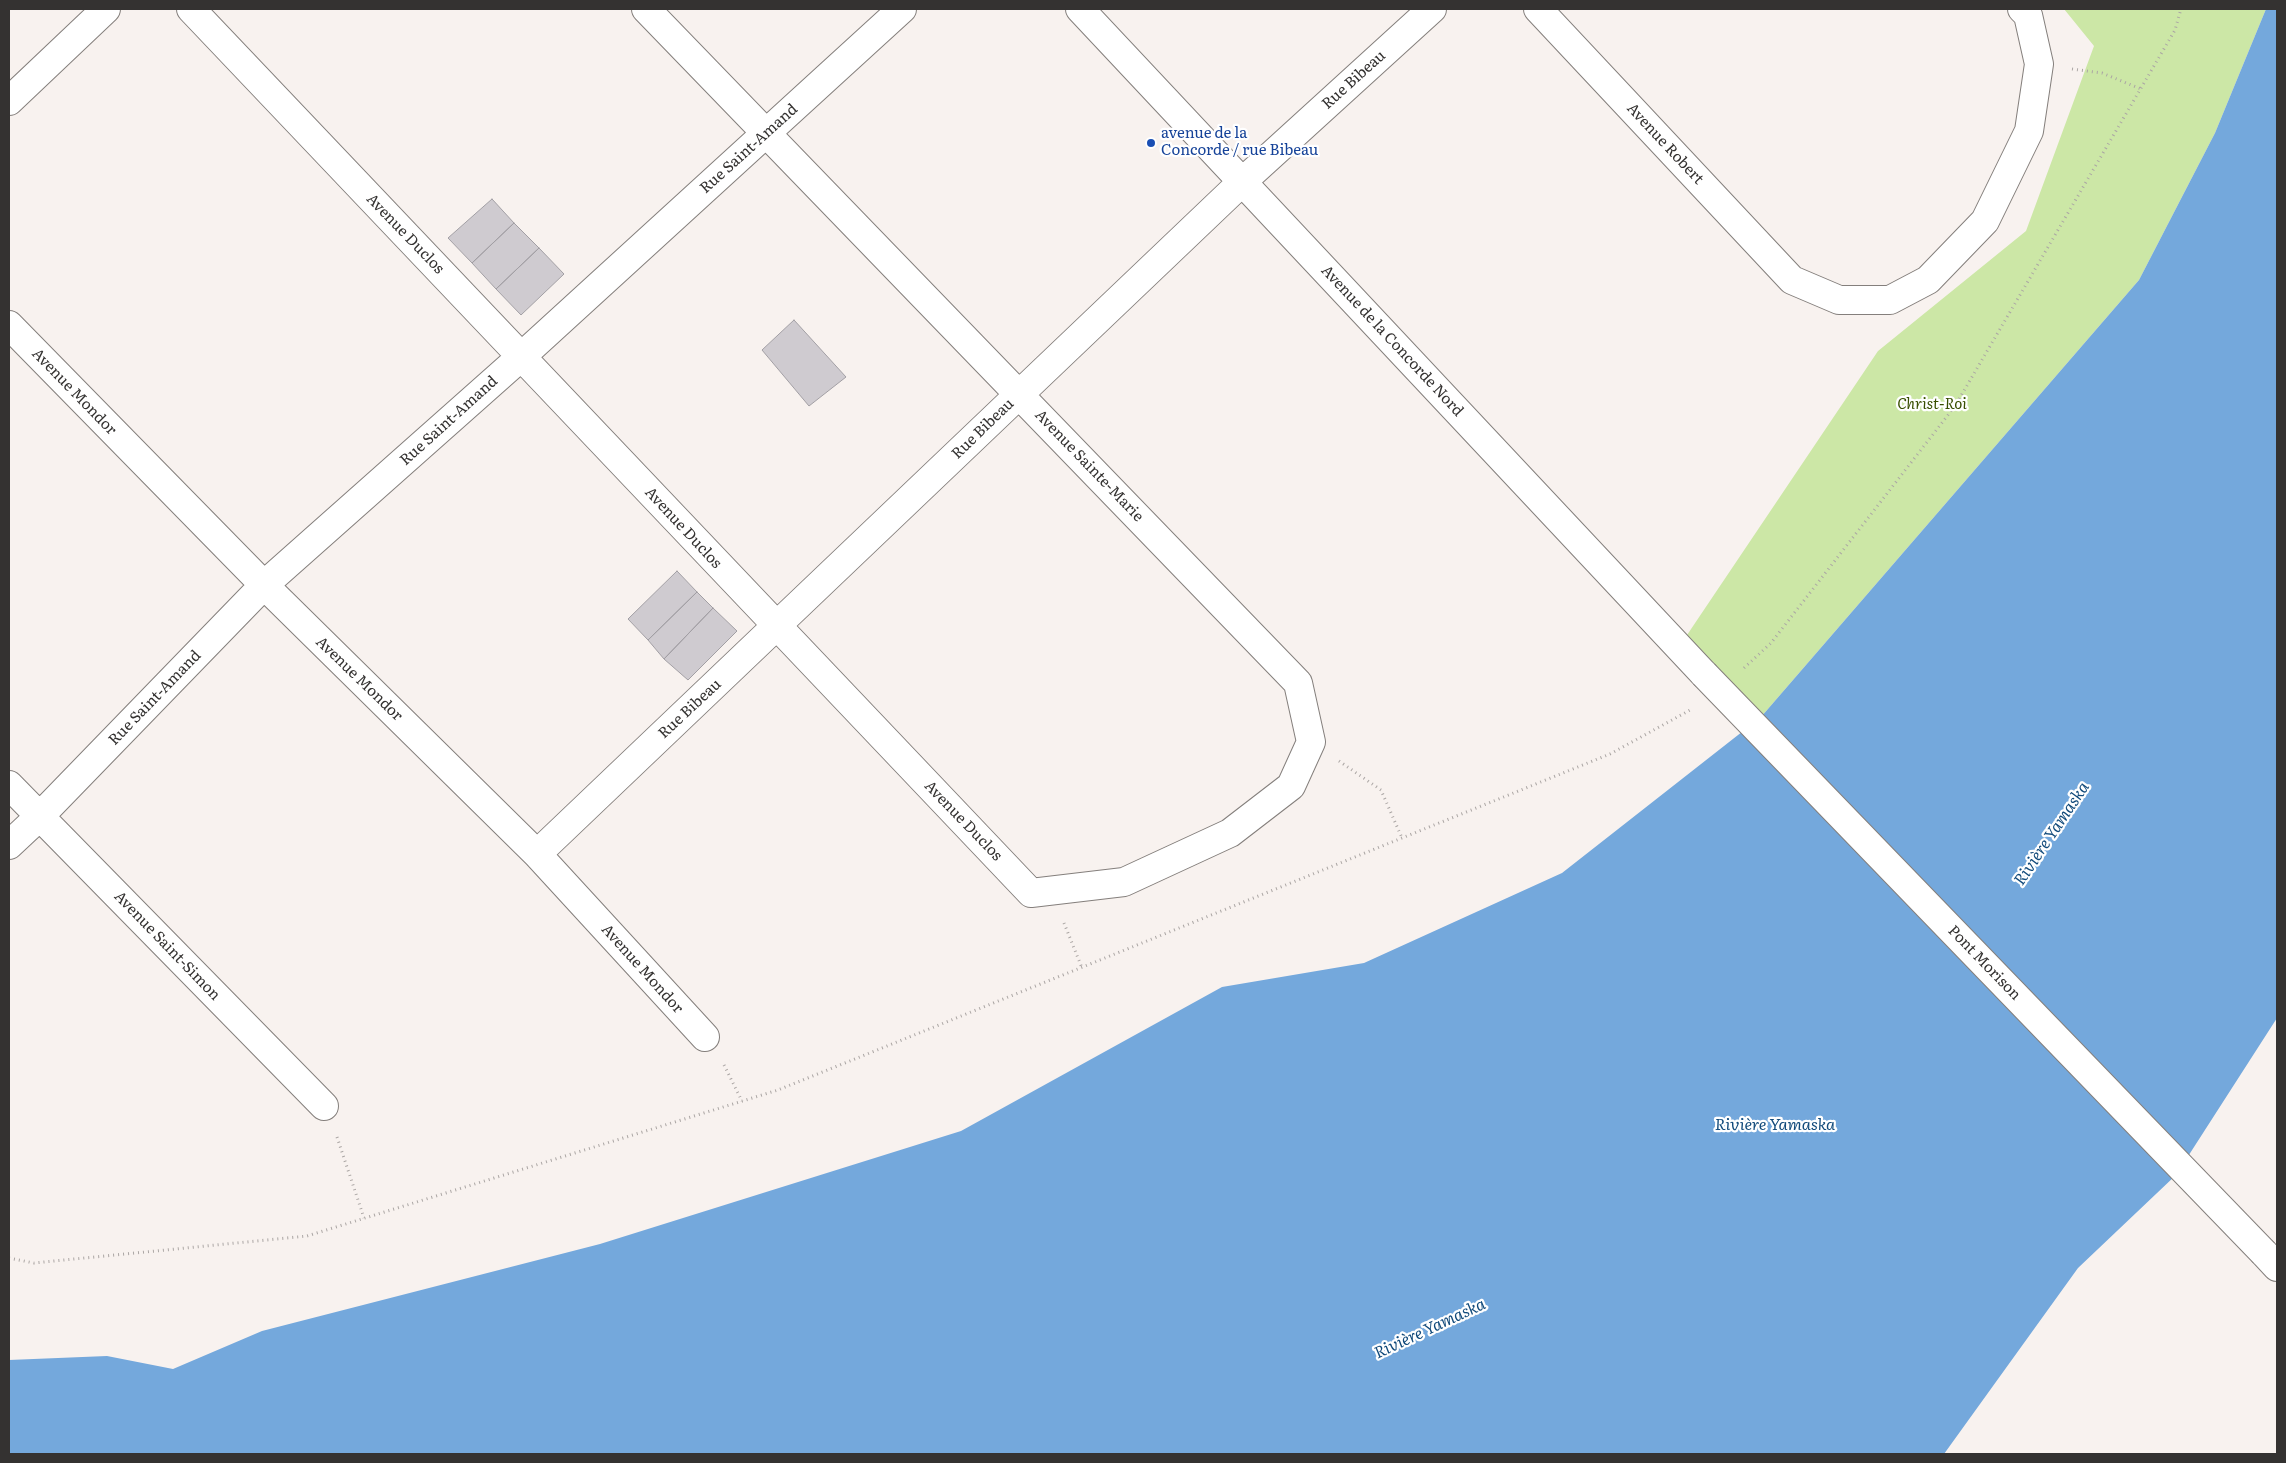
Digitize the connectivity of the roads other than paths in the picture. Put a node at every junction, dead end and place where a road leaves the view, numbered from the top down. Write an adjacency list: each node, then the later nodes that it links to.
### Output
1 (106, 9): 9 (street)
2 (192, 9): 13 (street, Avenue Duclos)
3 (646, 9): 10 (street, Avenue Sainte-Marie)
4 (902, 9): 10 (street, Rue Saint-Amand)
5 (1080, 9): 11 (street, Avenue de la Concorde Nord)
6 (1432, 9): 11 (street, Rue Bibeau)
7 (1538, 9): 8 (street, Avenue Robert)
8 (2022, 9)
9 (9, 102)
10 (766, 133): 13 (street, Rue Saint-Amand); 14 (street, Avenue Sainte-Marie)
11 (1242, 182): 14 (street, Rue Bibeau); 17 (street, Avenue de la Concorde Nord)
12 (9, 325): 15 (street, Avenue Mondor)
13 (522, 356): 15 (street, Rue Saint-Amand); 16 (street, Avenue Duclos)
14 (1019, 395): 16 (street, Rue Bibeau); 20 (street, Avenue Sainte-Marie)
15 (264, 586): 19 (street, Rue Saint-Amand); 22 (street, Avenue Mondor)
16 (777, 627): 20 (street, Avenue Duclos); 22 (street, Rue Bibeau)
17 (1704, 674): 25 (street, Pont Morison, bridge)
18 (9, 786): 19 (street, Avenue Saint-Simon)
19 (40, 816): 21 (street, Rue Saint-Amand); 24 (street, Avenue Saint-Simon)
20 (1230, 833)
21 (9, 845)
22 (537, 854): 23 (street, Avenue Mondor)
23 (705, 1037)
24 (324, 1106)
25 (2270, 1260)

